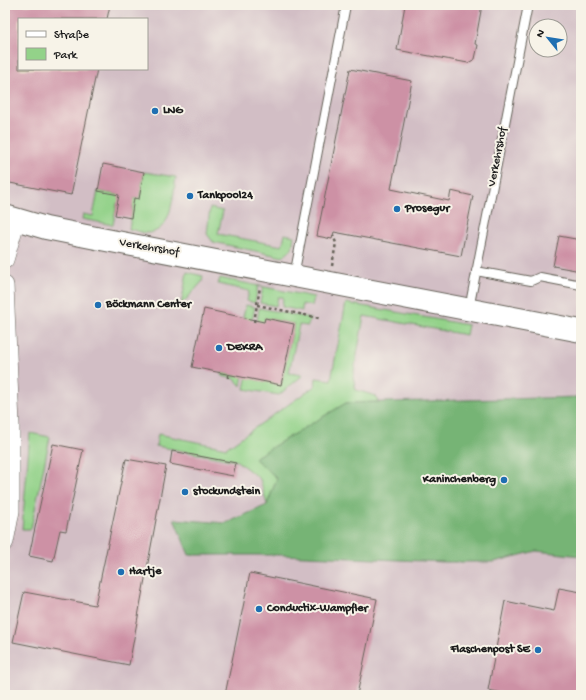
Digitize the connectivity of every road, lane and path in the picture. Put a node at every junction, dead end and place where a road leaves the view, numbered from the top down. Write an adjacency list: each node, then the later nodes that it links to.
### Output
1 (346, 5): 8 (lane)
2 (528, 5): 7 (lane, Verkehrshof)
3 (11, 218): 5 (street); 6 (main road, Verkehrshof)
4 (333, 235): 9 (path)
5 (5, 260)
6 (263, 271): 8 (main road, Verkehrshof); 12 (path)
7 (476, 271): 11 (lane); 13 (lane, Verkehrshof)
8 (294, 277): 9 (main road, Verkehrshof)
9 (329, 284): 13 (main road, Verkehrshof)
10 (5, 285): 17 (street)
11 (581, 285)
12 (257, 305): 14 (path); 15 (path)
13 (468, 310): 16 (main road, Verkehrshof)
14 (319, 318)
15 (254, 322)
16 (581, 331)
17 (5, 542)

